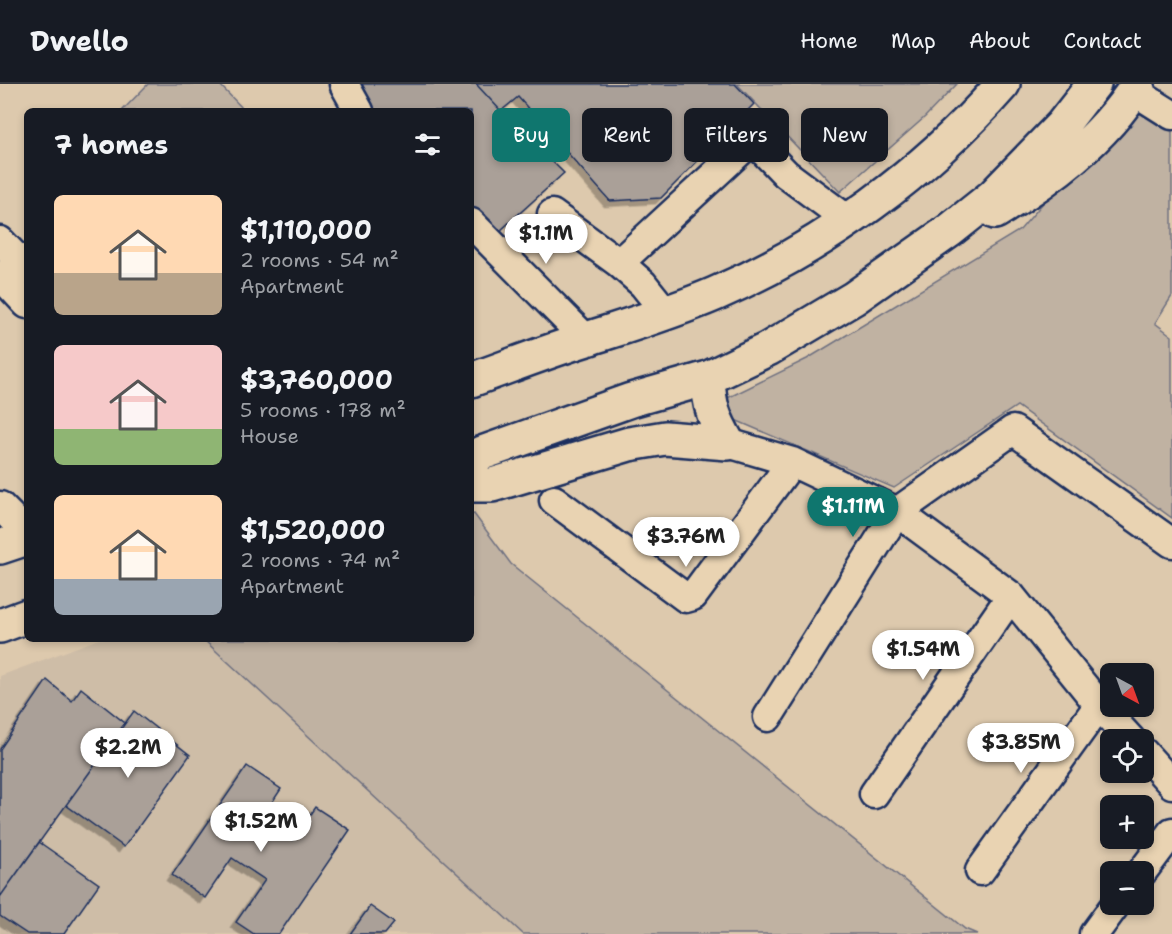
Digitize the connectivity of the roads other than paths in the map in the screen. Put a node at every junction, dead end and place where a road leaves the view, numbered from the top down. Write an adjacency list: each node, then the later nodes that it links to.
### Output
1 (344, 84): 5 (street)
2 (1003, 84): 8 (main road)
3 (1094, 84): 10 (main road)
4 (1136, 87): 6 (street); 10 (main road)
5 (357, 108)
6 (1172, 115)
7 (552, 214): 12 (street)
8 (848, 220): 12 (street); 16 (main road)
9 (474, 226): 17 (street)
10 (949, 231): 19 (main road)
11 (0, 241): 13 (street)
12 (619, 263): 16 (street)
13 (24, 266)
14 (0, 275): 15 (street)
15 (24, 301)
16 (667, 314): 17 (main road)
17 (586, 339): 18 (main road)
18 (478, 372)
19 (708, 378): 20 (main road); 21 (main road)
20 (728, 443): 22 (street); 23 (main road)
21 (474, 456)
22 (792, 462): 24 (street); 26 (street)
23 (474, 485)
24 (554, 500)
25 (0, 506): 27 (street)
26 (897, 512): 29 (street); 31 (street); 35 (street)
27 (24, 530)
28 (24, 539): 30 (main road)
29 (1172, 543)
30 (0, 547)
31 (1011, 596): 34 (street); 39 (street)
32 (24, 617): 33 (main road)
33 (0, 626)
34 (1099, 705): 36 (street); 42 (street)
35 (768, 717)
36 (1121, 729)
37 (1154, 764): 38 (street)
38 (1172, 784)
39 (874, 794)
40 (1172, 832): 41 (street)
41 (1150, 861)
42 (980, 871)
43 (1108, 915): 44 (street)
44 (1094, 934)

